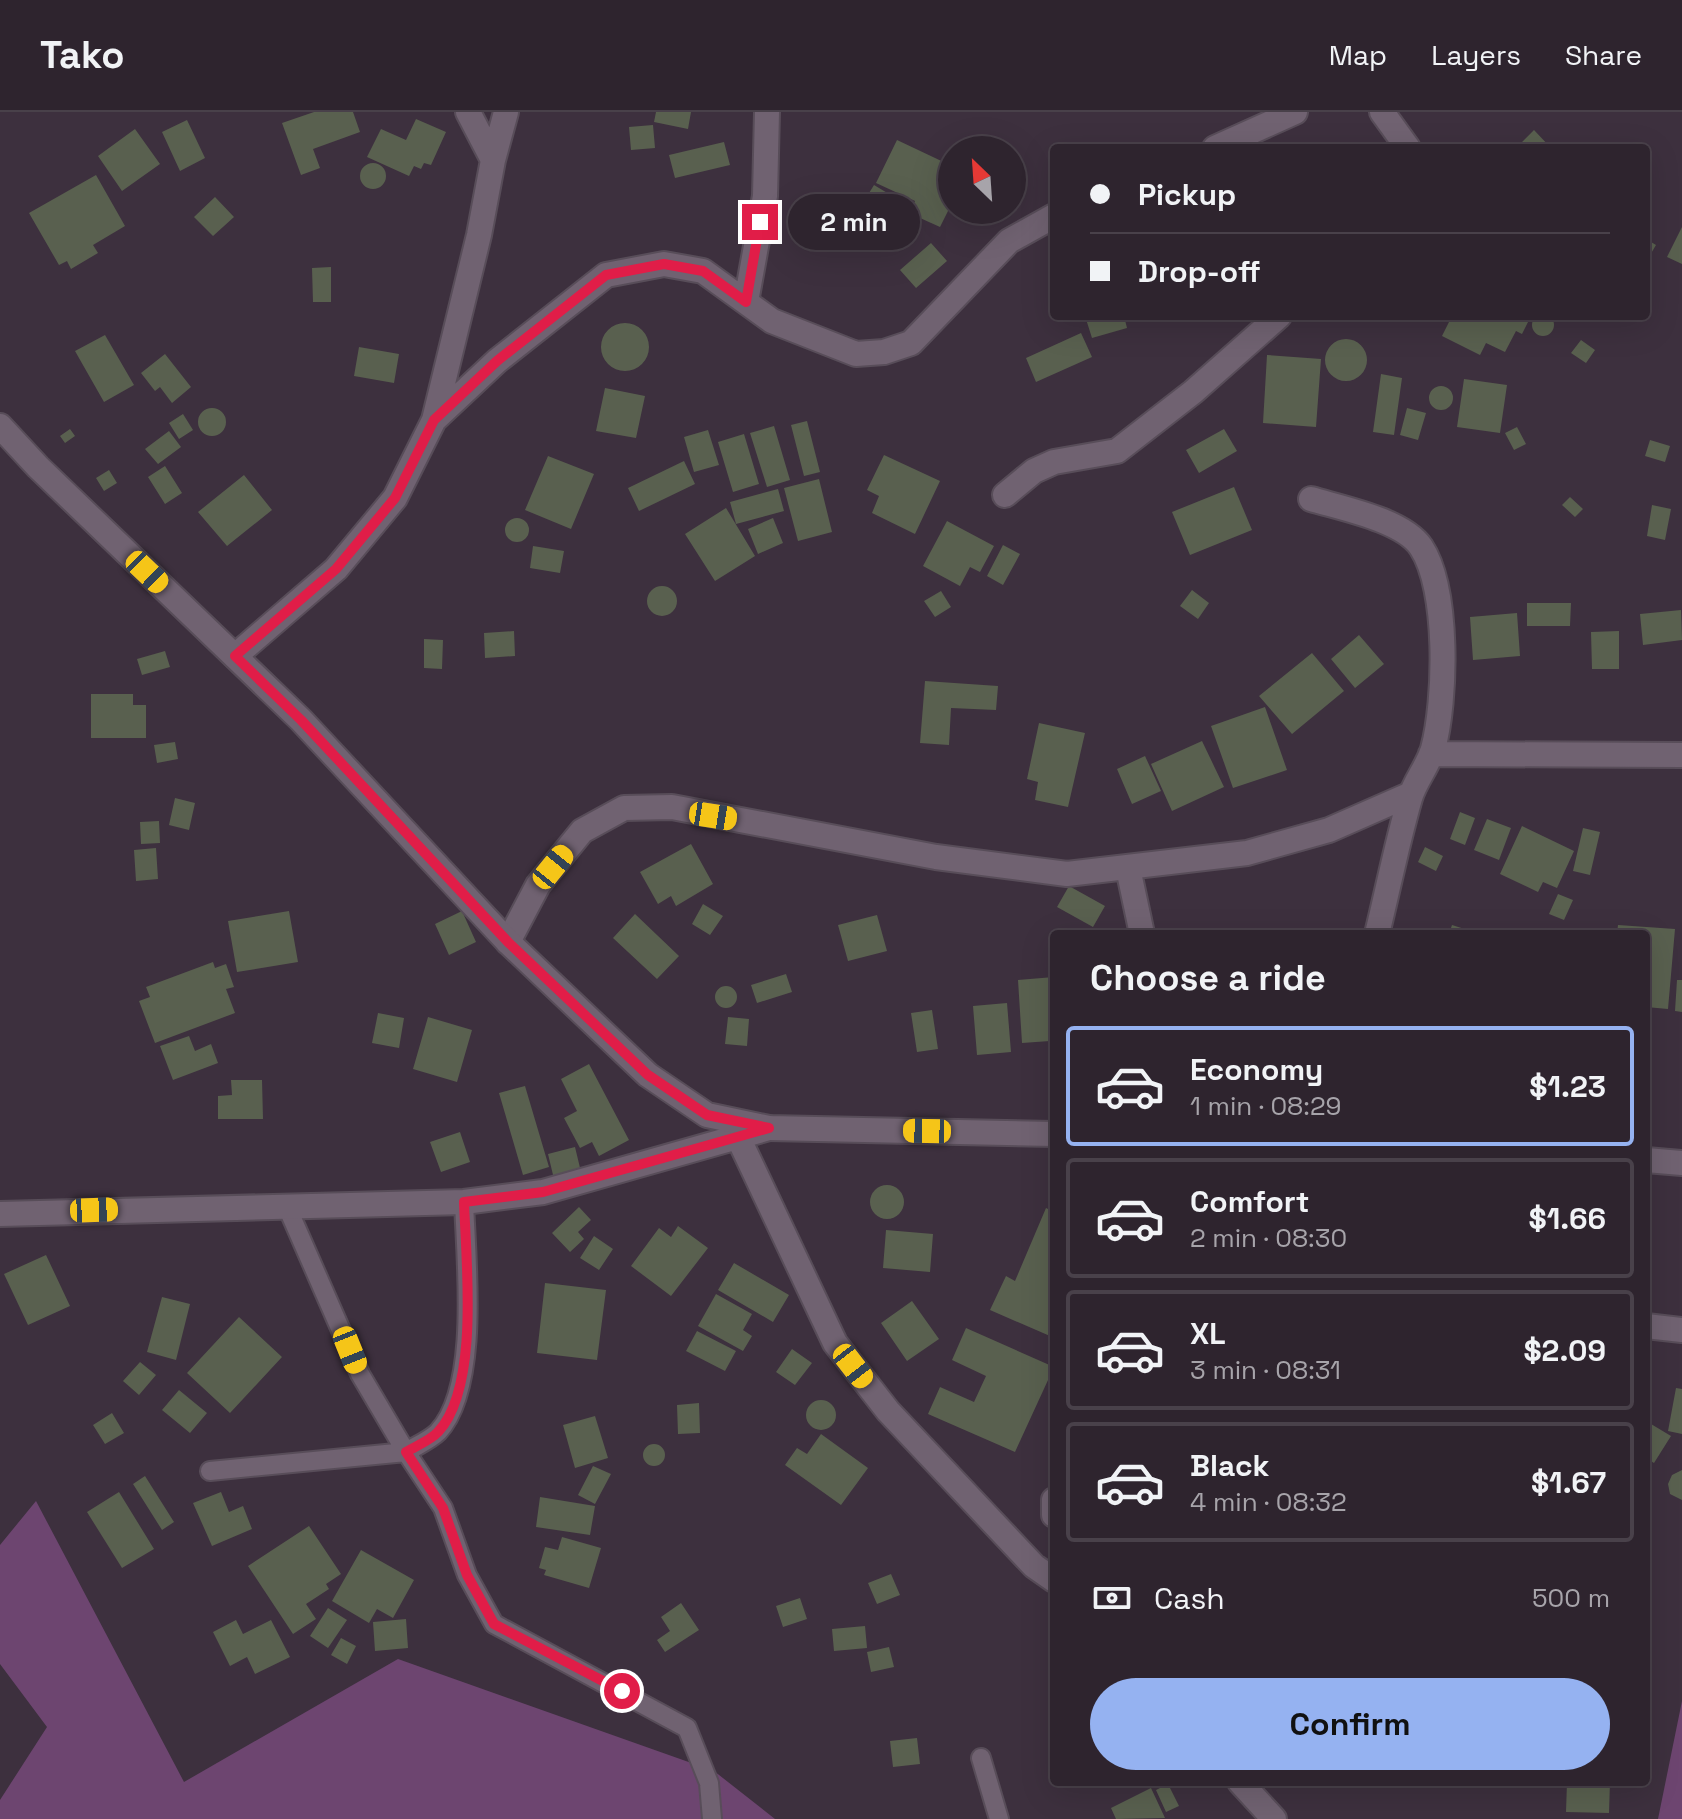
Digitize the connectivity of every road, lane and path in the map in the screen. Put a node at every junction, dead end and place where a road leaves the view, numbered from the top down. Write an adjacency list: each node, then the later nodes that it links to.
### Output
1 (468, 112): 8 (street)
2 (506, 112): 8 (street)
3 (767, 112): 10 (street)
4 (1295, 112): 6 (street)
5 (1382, 112): 7 (street)
6 (1224, 144)
7 (1405, 144)
8 (493, 160): 12 (street)
9 (1050, 218): 10 (street)
10 (746, 302): 12 (street)
11 (1274, 320): 14 (street)
12 (434, 420): 16 (street)
13 (0, 426): 16 (street)
14 (1005, 495)
15 (1311, 499): 17 (street)
16 (235, 656): 23 (street)
17 (1431, 754): 18 (street); 19 (street)
18 (1682, 755)
19 (1411, 794): 20 (street); 22 (street)
20 (1128, 868): 21 (street); 23 (street)
21 (1141, 930)
22 (1378, 930)
23 (508, 942): 24 (street)
24 (769, 1128): 25 (street); 26 (street)
25 (1050, 1134)
26 (738, 1137): 29 (street); 36 (street)
27 (1650, 1160): 28 (street)
28 (1682, 1163)
29 (464, 1202): 30 (street); 34 (lane)
30 (288, 1209): 31 (street); 34 (lane)
31 (0, 1214)
32 (1650, 1326): 33 (street)
33 (1682, 1330)
34 (406, 1452): 35 (lane); 39 (lane)
35 (210, 1471)
36 (1050, 1577)
37 (981, 1758): 40 (lane)
38 (1251, 1786): 41 (street)
39 (712, 1819)
40 (999, 1819)
41 (1274, 1819)

